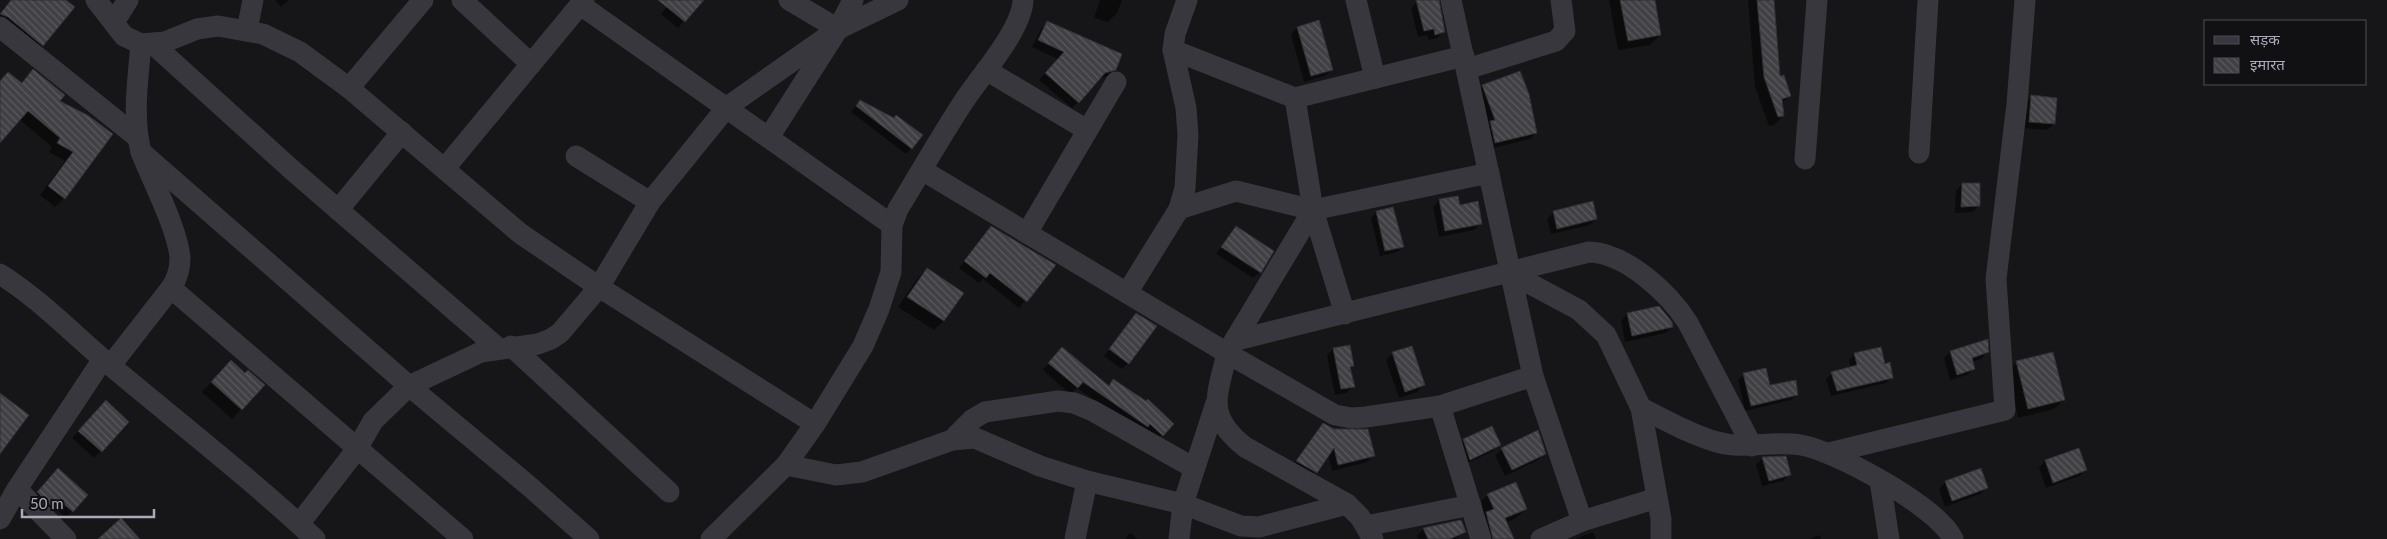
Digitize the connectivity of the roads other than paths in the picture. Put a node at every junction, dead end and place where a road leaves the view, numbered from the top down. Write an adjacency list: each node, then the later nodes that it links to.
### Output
1 (96, 0): 18 (street)
2 (128, 0): 18 (street)
3 (253, 0): 21 (street)
4 (423, 0): 29 (street)
5 (462, 0): 25 (street)
6 (789, 0): 20 (street)
7 (853, 0): 20 (street)
8 (898, 0): 20 (street)
9 (1022, 0): 26 (street)
10 (1187, 0): 23 (street)
11 (1356, 0): 27 (street)
12 (1452, 0): 24 (street)
13 (1561, 0): 24 (street)
14 (1818, 0): 38 (street)
15 (1928, 0): 36 (street)
16 (2025, 0): 66 (street)
17 (583, 3): 25 (street); 31 (street)
18 (114, 22): 22 (street)
19 (0, 28): 35 (street)
20 (838, 28): 31 (street); 34 (street)
21 (247, 30): 22 (street); 29 (street)
22 (147, 44): 35 (street); 44 (street)
23 (1173, 50): 30 (street); 43 (street)
24 (1465, 63): 27 (street); 41 (street)
25 (532, 64): 39 (street)
26 (986, 70): 32 (street); 40 (street)
27 (1375, 78): 30 (street)
28 (1116, 82): 32 (street)
29 (349, 88): 33 (street)
30 (1295, 98): 45 (street)
31 (727, 106): 34 (street); 42 (street)
32 (1088, 130): 47 (street)
33 (402, 132): 39 (street); 44 (street)
34 (769, 137): 46 (street)
35 (139, 144): 51 (street); 58 (street)
36 (1919, 153)
37 (576, 156): 42 (street)
38 (1805, 159)
39 (445, 168): 50 (street)
40 (922, 170): 46 (street); 47 (street)
41 (1489, 173): 45 (street); 48 (street)
42 (650, 202): 50 (street)
43 (1179, 209): 45 (street); 52 (street)
44 (338, 210): 54 (street)
45 (1313, 210): 53 (street); 55 (street)
46 (892, 225): 62 (street)
47 (1027, 233): 52 (street)
48 (1510, 273): 53 (street); 57 (street); 61 (street); 64 (street)
49 (0, 274): 56 (street)
50 (599, 287): 54 (street); 62 (street)
51 (172, 288): 56 (street); 65 (street)
52 (1127, 293): 55 (street)
53 (1345, 314): 55 (street)
54 (504, 347): 58 (street); 72 (street)
55 (1232, 347): 59 (street); 60 (street)
56 (107, 362): 71 (street); 79 (street)
57 (1533, 376): 60 (street); 78 (street)
58 (409, 386): 65 (street); 84 (street)
59 (1216, 403): 68 (street); 75 (street)
60 (1440, 406): 76 (street)
61 (1641, 408): 64 (street); 73 (street)
62 (815, 424): 67 (street)
63 (952, 440): 67 (street); 68 (street); 69 (street)
64 (1752, 446): 66 (street)
65 (357, 449): 79 (street); 83 (street)
66 (1829, 454): 70 (street)
67 (786, 465): 85 (street)
68 (1194, 468): 74 (street)
69 (1087, 481): 74 (street); 86 (street)
70 (1880, 482): 91 (street); 92 (street)
71 (17, 489): 77 (street); 81 (street)
72 (670, 492)
73 (1657, 498): 78 (street); 90 (street)
74 (1183, 504): 75 (street); 87 (street)
75 (1348, 504): 80 (street)
76 (1471, 505): 80 (street); 88 (street)
77 (0, 519)
78 (1582, 521): 89 (street)
79 (299, 524): 82 (street)
80 (1369, 532)
81 (66, 539)
82 (315, 539)
83 (463, 539)
84 (589, 539)
85 (711, 539)
86 (1075, 539)
87 (1180, 539)
88 (1481, 539)
89 (1541, 539)
90 (1662, 539)
91 (1889, 539)
92 (1953, 539)

